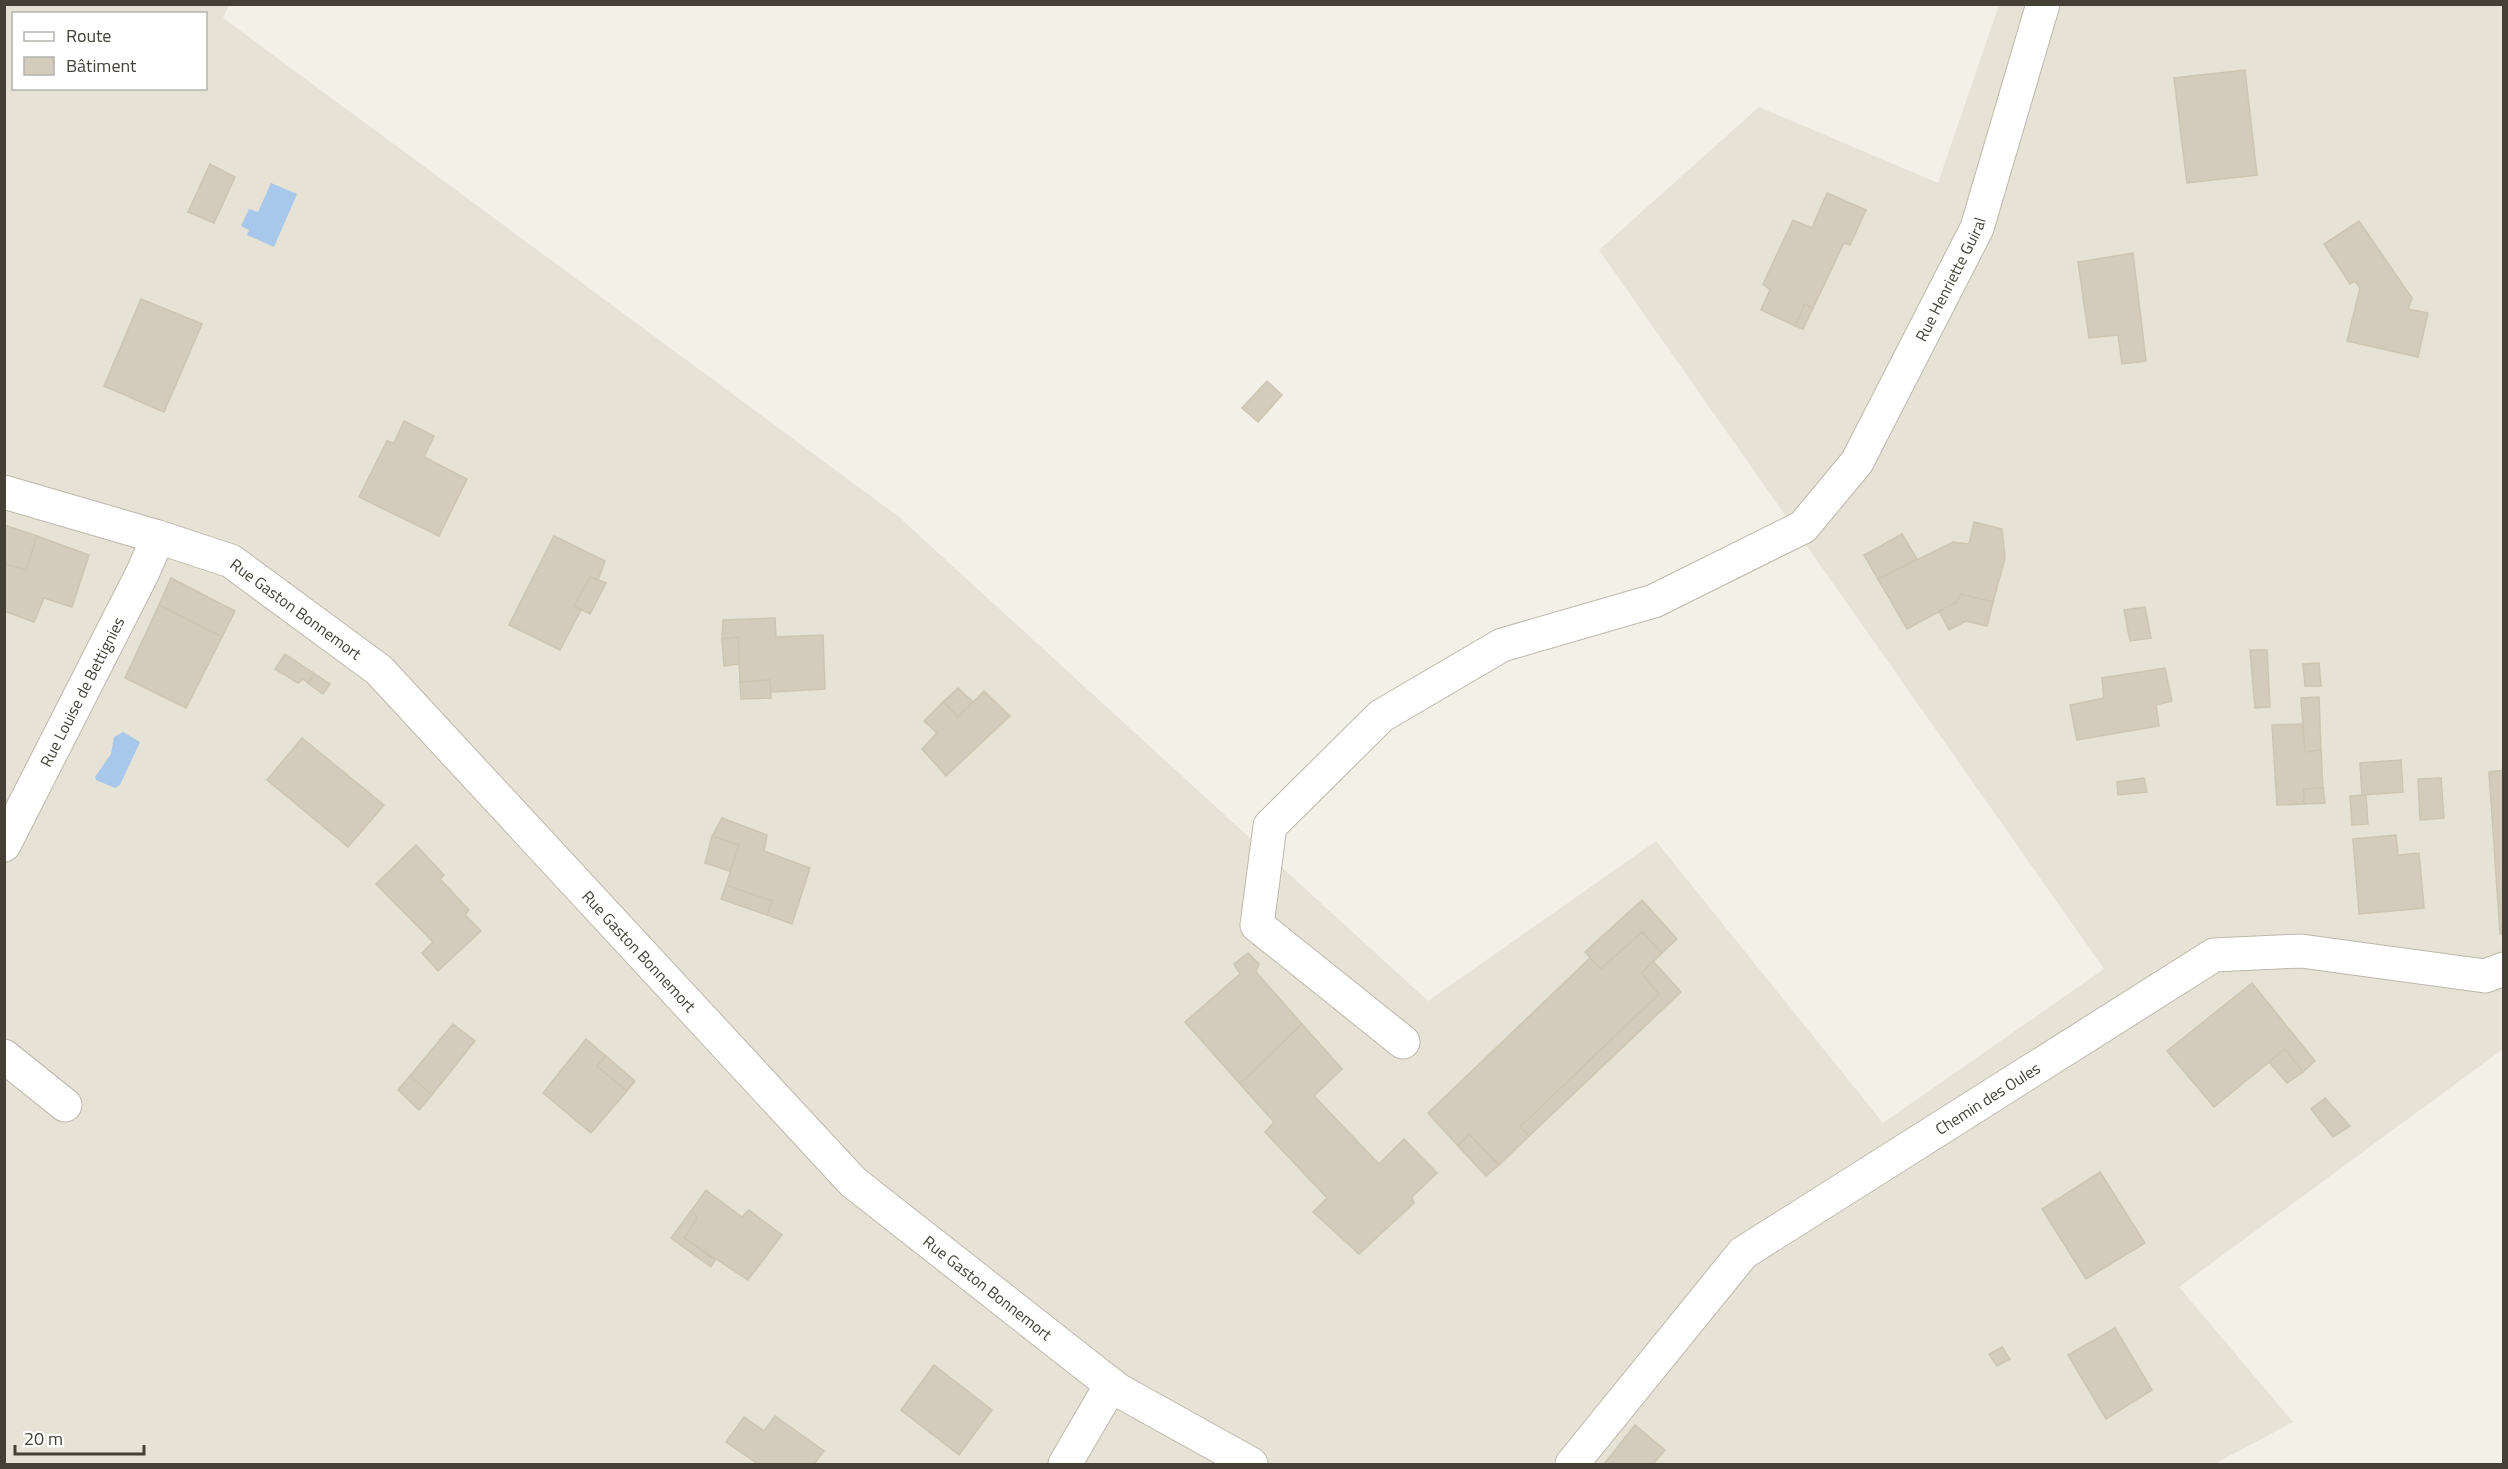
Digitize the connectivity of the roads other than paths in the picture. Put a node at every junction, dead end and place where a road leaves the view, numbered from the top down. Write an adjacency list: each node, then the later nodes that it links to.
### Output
1 (2043, 4): 6 (street, Rue Henriette Guiral)
2 (4, 492): 3 (street, Rue Gaston Bonnemort)
3 (158, 537): 4 (street, Rue Louise de Bettignies); 9 (street, Rue Gaston Bonnemort)
4 (4, 845)
5 (2504, 969): 12 (street, Chemin des Oules)
6 (1403, 1042)
7 (4, 1056): 8 (street)
8 (65, 1105)
9 (1111, 1384): 10 (street); 11 (street, Rue Gaston Bonnemort)
10 (1065, 1464)
11 (1251, 1464)
12 (1572, 1464)

